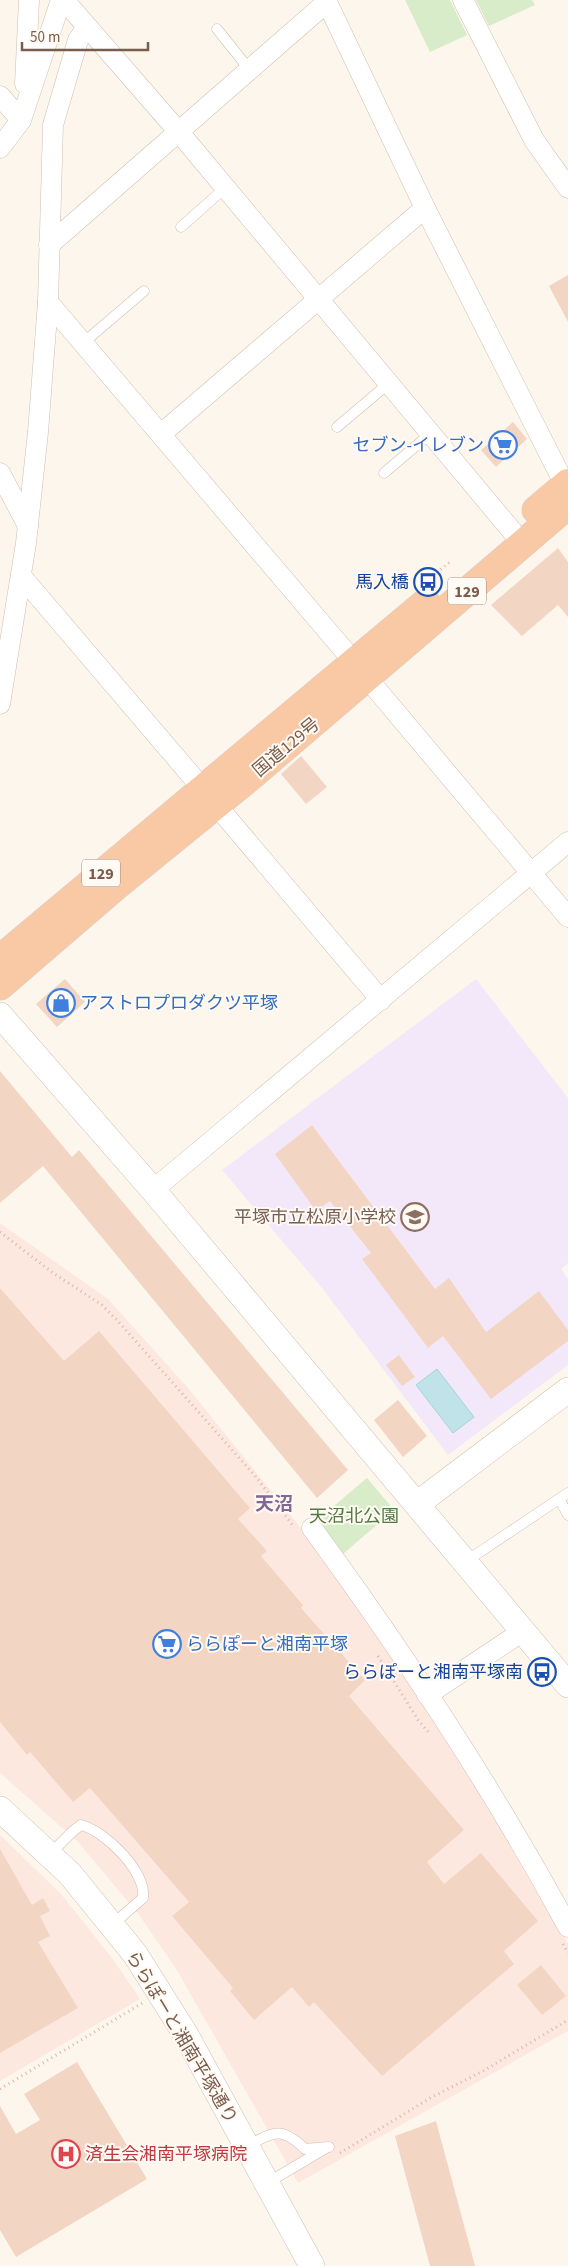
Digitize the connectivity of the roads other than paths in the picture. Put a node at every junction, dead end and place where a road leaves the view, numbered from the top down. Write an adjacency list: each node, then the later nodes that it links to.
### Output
1 (29, 0): 9 (street)
2 (63, 0): 5 (street); 9 (street)
3 (463, 0): 13 (street)
4 (327, 1): 7 (street); 14 (street)
5 (87, 27): 10 (street); 16 (street)
6 (217, 29): 7 (lane)
7 (250, 69): 10 (street)
8 (0, 96): 9 (street)
9 (21, 120): 11 (street)
10 (178, 131): 12 (street); 16 (street)
11 (0, 148)
12 (226, 188): 15 (lane); 18 (street)
13 (568, 188)
14 (425, 208): 18 (street); 27 (street)
15 (181, 228)
16 (49, 245): 19 (street)
17 (144, 291): 20 (lane)
18 (318, 301): 21 (street); 23 (street)
19 (48, 302): 20 (street); 28 (street)
20 (82, 342): 23 (street)
21 (388, 384): 22 (lane); 24 (street)
22 (337, 427)
23 (161, 434): 31 (street)
24 (430, 434): 26 (lane); 29 (street)
25 (0, 472): 28 (street)
26 (384, 472)
27 (567, 491): 29 (highway, 国道129号 / 129); 31 (highway, 国道129号 / 129)
28 (28, 526): 30 (street)
29 (512, 530): 31 (highway, 国道129号 / 129)
30 (22, 577): 32 (street); 33 (street)
31 (361, 670): 33 (highway, 国道129号 / 129); 35 (street)
32 (0, 704)
33 (210, 797): 37 (highway, 国道129号 / 129); 38 (highway, 国道129号 / 129); 39 (street)
34 (568, 842): 35 (street)
35 (531, 874): 36 (street); 39 (street)
36 (568, 917)
37 (0, 959)
38 (0, 986)
39 (382, 1000): 41 (street)
40 (0, 1015): 41 (street)
41 (153, 1190): 44 (street)
42 (568, 1390): 44 (street)
43 (564, 1496): 45 (lane); 47 (lane)
44 (417, 1504): 47 (street)
45 (568, 1515)
46 (304, 1528): 50 (street)
47 (465, 1562): 48 (street)
48 (522, 1631): 49 (street); 50 (street)
49 (568, 1685)
50 (427, 1695): 54 (street)
51 (0, 1809): 52 (street, ららぽーと湘南平塚通り)
52 (50, 1854): 53 (street, ららぽーと湘南平塚通り); 53 (lane)
53 (112, 1925): 55 (street, ららぽーと湘南平塚通り)
54 (563, 1932)
55 (246, 2146): 56 (street, ららぽーと湘南平塚通り); 56 (lane)
56 (266, 2183): 57 (street, ららぽーと湘南平塚通り)
57 (312, 2266)

